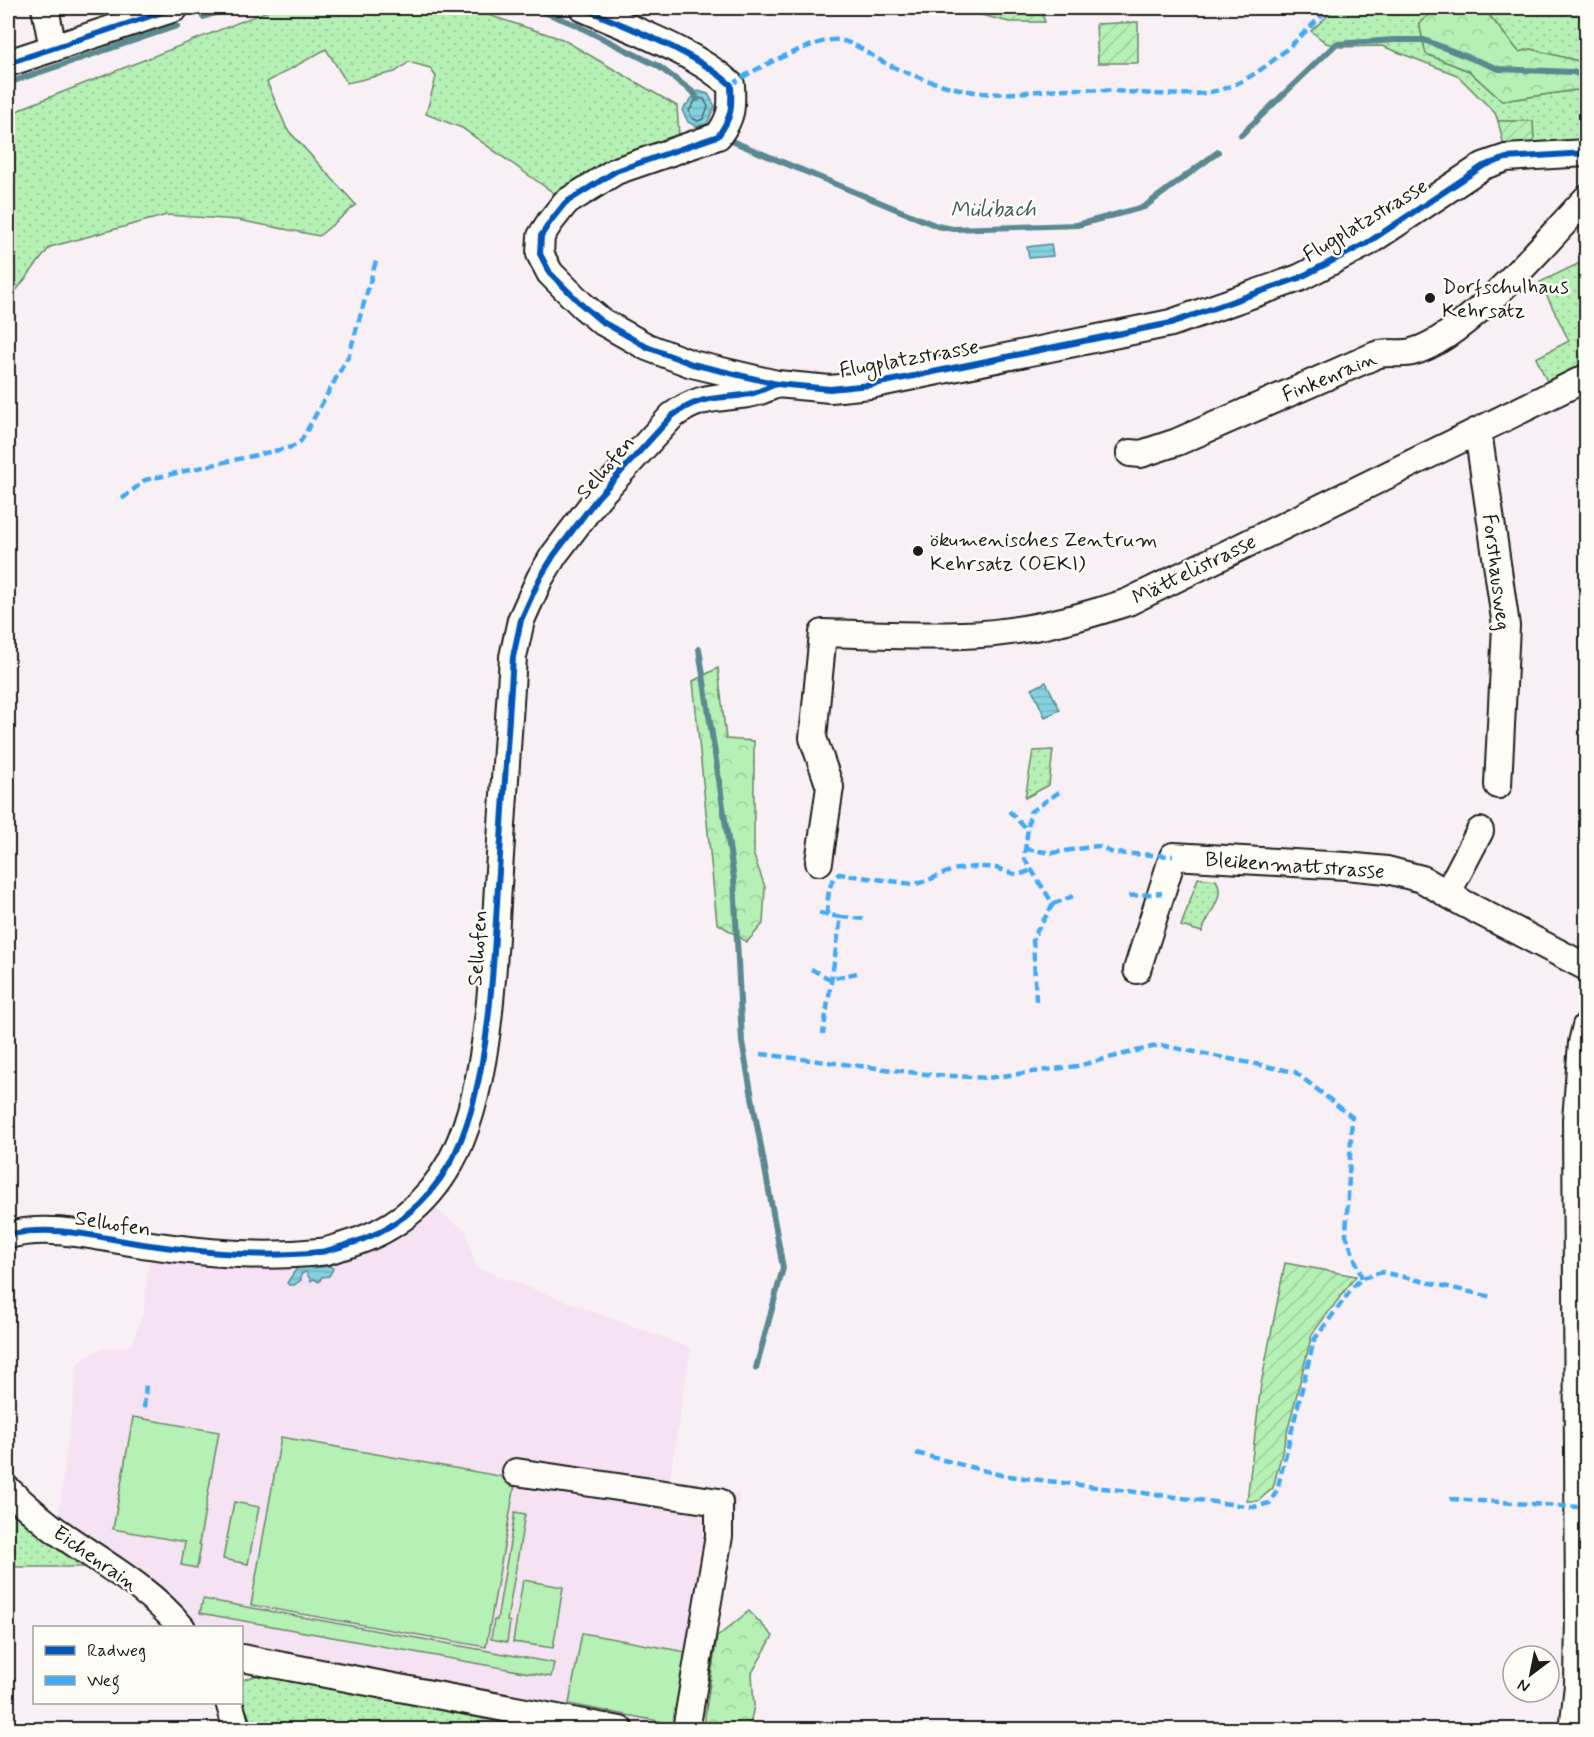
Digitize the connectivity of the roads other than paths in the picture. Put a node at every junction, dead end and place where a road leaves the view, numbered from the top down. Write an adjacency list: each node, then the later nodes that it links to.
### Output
1 (45, 8): 4 (street)
2 (175, 8): 4 (street)
3 (583, 8): 9 (street, Flugplatzstrasse)
4 (53, 48): 5 (street)
5 (8, 63)
6 (1587, 153): 9 (street, Flugplatzstrasse)
7 (1587, 199): 11 (street, Finkenrain)
8 (1587, 378): 10 (street, Mättelistrasse)
9 (777, 384): 19 (street, Selhofen)
10 (1478, 431): 12 (street, Forsthausweg); 14 (street, Mättelistrasse)
11 (1130, 453)
12 (1498, 785)
13 (1480, 831): 15 (street)
14 (819, 862)
15 (1447, 894): 16 (street, Bleikenmattstrasse); 17 (street, Bleikenmattstrasse)
16 (1587, 967)
17 (1137, 970)
18 (1587, 1026): 20 (street)
19 (8, 1235)
20 (1582, 1296): 29 (street)
21 (516, 1472): 28 (street)
22 (8, 1490): 23 (street, Eichenrain)
23 (180, 1626)
24 (243, 1658): 27 (street)
25 (230, 1704): 26 (street)
26 (237, 1730)
27 (620, 1730)
28 (686, 1730)
29 (1574, 1730)

